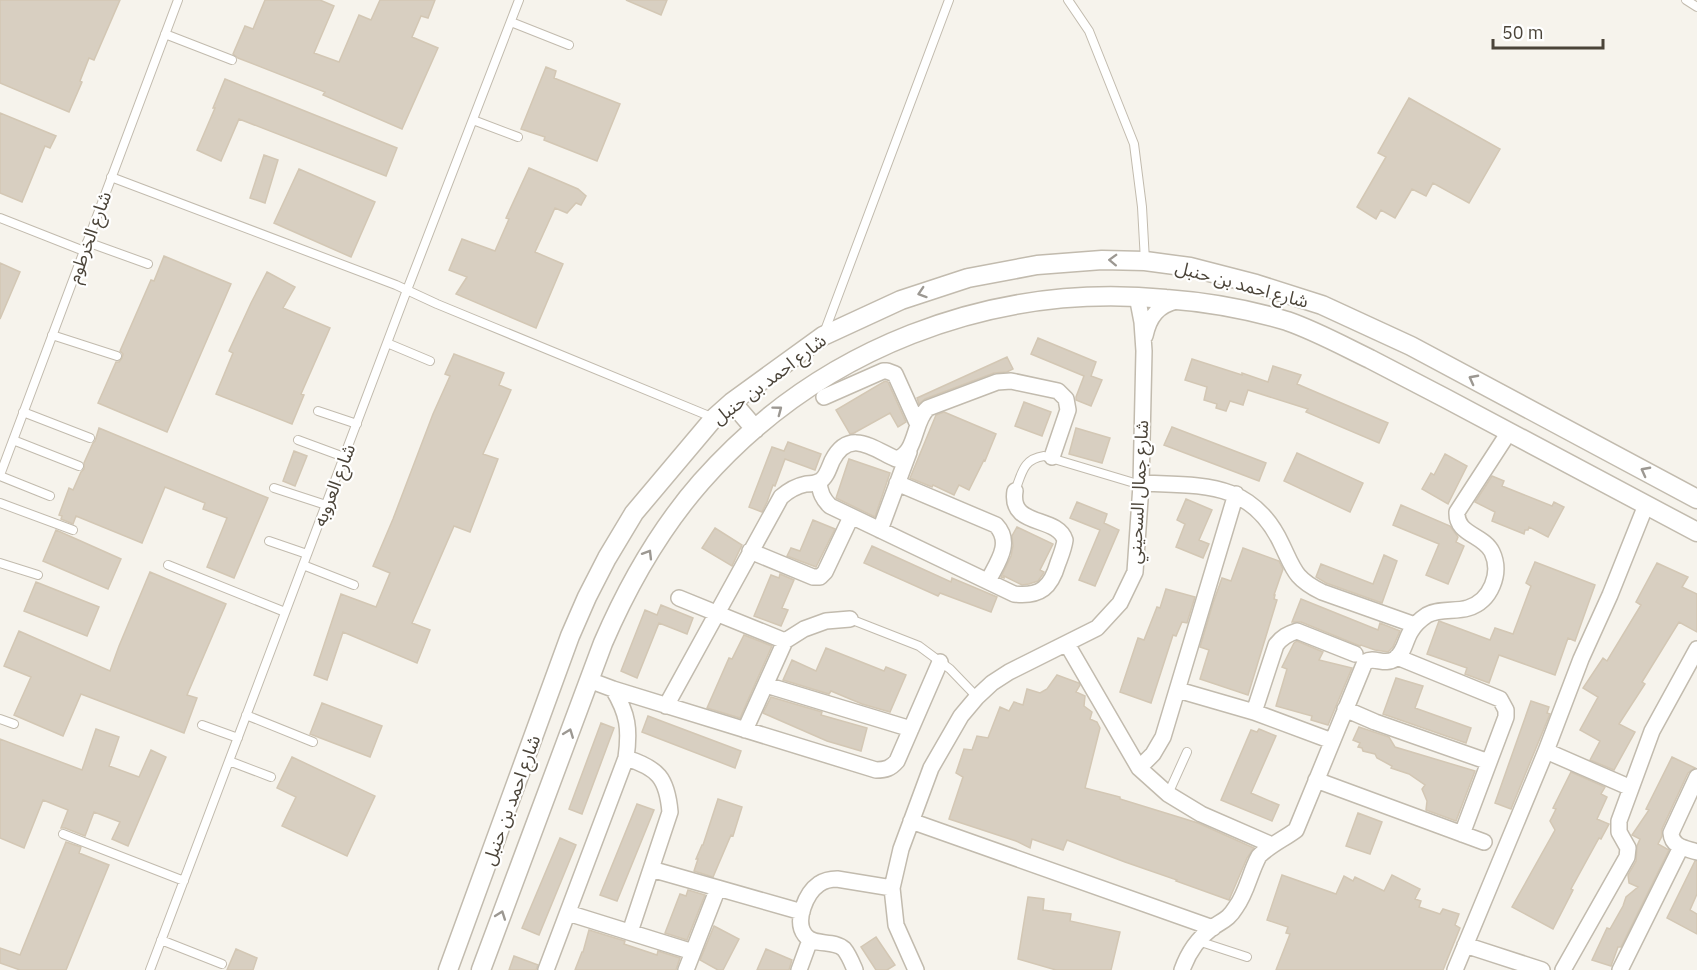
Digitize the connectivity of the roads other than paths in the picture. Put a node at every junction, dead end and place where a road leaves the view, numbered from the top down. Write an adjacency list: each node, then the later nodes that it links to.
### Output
1 (178, 0): 8 (lane, شارع الخرطوم)
2 (519, 0): 7 (lane, شارع العروبه)
3 (949, 0): 23 (lane)
4 (1068, 0): 17 (lane)
5 (1686, 0): 6 (lane)
6 (1697, 7)
7 (511, 22): 9 (lane); 11 (lane, شارع العروبه)
8 (165, 34): 10 (lane); 13 (lane, شارع الخرطوم)
9 (569, 45)
10 (232, 60)
11 (473, 120): 12 (lane); 19 (lane, شارع العروبه)
12 (518, 137)
13 (111, 177): 15 (lane, شارع الخرطوم); 19 (lane)
14 (0, 218): 16 (lane)
15 (87, 242): 16 (lane, شارع الخرطوم); 18 (lane)
16 (84, 251): 22 (lane, شارع الخرطوم)
17 (1145, 261): 23 (street, شارع احمد بن حنبل, one-way to 23); 26 (street, شارع احمد بن حنبل)
18 (148, 264)
19 (407, 290): 25 (lane, شارع العروبه); 34 (lane)
20 (1137, 296): 21 (street, شارع احمد بن حنبل); 24 (street); 37 (street, شارع احمد بن حنبل, one-way to 20)
21 (1182, 300): 24 (street); 29 (street, شارع احمد بن حنبل)
22 (52, 335): 27 (lane); 33 (lane, شارع الخرطوم)
23 (823, 336): 31 (street, شارع احمد بن حنبل)
24 (1144, 338): 50 (street, شارع جمال السحيني)
25 (387, 344): 28 (lane); 35 (lane, شارع العروبه)
26 (1411, 346): 29 (street); 55 (street, شارع احمد بن حنبل, one-way to 26)
27 (117, 356)
28 (430, 361)
29 (1385, 367): 38 (street, شارع احمد بن حنبل)
30 (824, 397): 36 (street)
31 (732, 402): 34 (street, شارع احمد بن حنبل); 37 (street)
32 (318, 411): 35 (lane)
33 (23, 412): 39 (lane); 40 (lane, شارع الخرطوم)
34 (714, 418): 134 (street, شارع احمد بن حنبل)
35 (357, 424): 44 (lane, شارع العروبه)
36 (918, 426): 42 (street); 45 (street)
37 (755, 429): 83 (street, شارع احمد بن حنبل, one-way to 37)
38 (1509, 432): 58 (street, شارع احمد بن حنبل); 76 (street)
39 (90, 438)
40 (13, 440): 43 (lane, شارع الخرطوم); 46 (lane)
41 (298, 440): 44 (lane)
42 (909, 452): 48 (street); 49 (street)
43 (4, 453): 47 (lane, شارع الخرطوم)
44 (344, 457): 57 (lane, شارع العروبه)
45 (1052, 457): 50 (lane); 52 (lane)
46 (79, 466)
47 (0, 476): 54 (lane)
48 (819, 482): 59 (street); 64 (street)
49 (897, 483): 61 (street); 70 (street)
50 (1141, 484): 53 (street); 78 (street, شارع جمال السحيني)
51 (274, 488): 57 (lane)
52 (1015, 491): 70 (street)
53 (1236, 494): 76 (street); 86 (street)
54 (50, 496)
55 (1697, 499)
56 (0, 503): 60 (lane)
57 (326, 505): 65 (lane, شارع العروبه)
58 (1646, 505): 62 (street, شارع احمد بن حنبل); 100 (street)
59 (850, 517): 61 (street); 64 (street)
60 (73, 530)
61 (880, 530): 70 (street)
62 (1697, 532)
63 (269, 541): 65 (lane)
64 (750, 551): 74 (street)
65 (307, 554): 68 (lane, شارع العروبه)
66 (0, 563): 69 (lane)
67 (168, 565): 73 (lane)
68 (303, 565): 71 (lane); 73 (lane, شارع العروبه)
69 (38, 575)
70 (988, 581)
71 (354, 585)
72 (679, 598): 74 (street)
73 (285, 612): 91 (lane, شارع العروبه)
74 (717, 613): 77 (street); 88 (street)
75 (850, 619): 77 (street); 82 (lane)
76 (1415, 625): 81 (street)
77 (785, 641): 84 (street)
78 (1067, 644): 87 (street, شارع جمال السحيني); 105 (street)
79 (1697, 649): 109 (street)
80 (1355, 654): 90 (street)
81 (1397, 657): 89 (street); 104 (street)
82 (940, 662): 87 (lane); 95 (street)
83 (589, 680): 85 (street); 135 (street, شارع احمد بن حنبل, one-way to 83)
84 (766, 685): 95 (street); 96 (street)
85 (613, 689): 88 (street); 102 (street)
86 (1178, 690): 90 (street); 105 (street)
87 (977, 697): 111 (street, شارع جمال السحيني)
88 (666, 706): 96 (street)
89 (1345, 708): 98 (street); 104 (street)
90 (1254, 712): 98 (street)
91 (246, 715): 97 (lane, شارع العروبه); 99 (lane)
92 (0, 719): 93 (lane)
93 (14, 724)
94 (202, 725): 97 (lane)
95 (911, 729): 96 (street)
96 (745, 730)
97 (238, 738): 103 (lane, شارع العروبه)
98 (1332, 741): 108 (street)
99 (313, 742)
100 (1546, 751): 109 (street); 129 (street)
101 (1187, 752): 110 (lane)
102 (626, 758): 118 (street); 123 (street)
103 (229, 761): 106 (lane); 119 (lane, شارع العروبه)
104 (1489, 762): 113 (street)
105 (1139, 768): 110 (street)
106 (271, 777)
107 (1697, 777): 116 (street)
108 (1316, 780): 113 (street); 115 (street)
109 (1631, 788): 144 (street)
110 (1168, 794): 115 (street)
111 (911, 821): 121 (street, شارع جمال السحيني); 124 (street)
112 (63, 834): 119 (lane)
113 (1462, 834): 114 (street)
114 (1484, 842)
115 (1272, 845): 124 (street)
116 (1682, 847): 117 (street); 145 (street)
117 (1697, 852)
118 (651, 869): 120 (street); 125 (street)
119 (184, 881): 127 (lane, شارع العروبه)
120 (718, 888): 122 (street); 130 (street)
121 (892, 888): 122 (street); 140 (street, شارع جمال السحيني)
122 (802, 912): 126 (street)
123 (568, 913): 125 (street); 136 (street)
124 (1213, 927): 128 (street)
125 (630, 932): 130 (street)
126 (810, 939): 138 (street); 139 (street)
127 (161, 940): 132 (lane); 133 (lane, شارع العروبه)
128 (1198, 941): 131 (lane); 141 (street)
129 (1465, 945): 142 (street); 143 (street)
130 (693, 952): 137 (street)
131 (1247, 957)
132 (222, 964)
133 (150, 970)
134 (448, 970)
135 (481, 970)
136 (548, 970)
137 (686, 970)
138 (799, 970)
139 (855, 970)
140 (916, 970)
141 (1182, 970)
142 (1455, 970)
143 (1542, 970)
144 (1563, 970)
145 (1620, 970)

